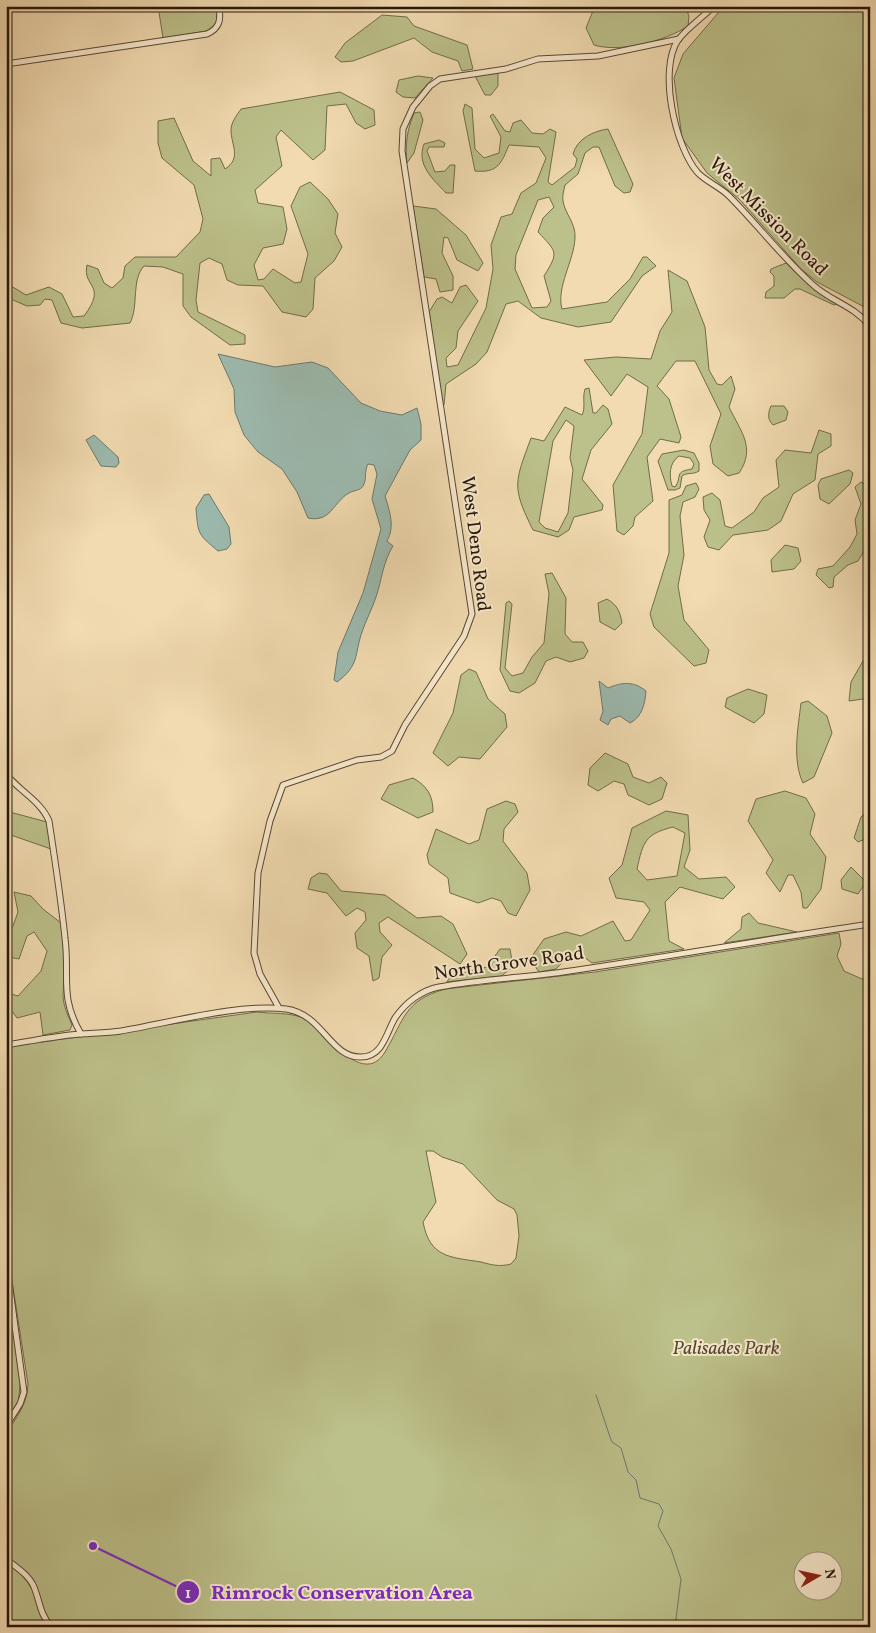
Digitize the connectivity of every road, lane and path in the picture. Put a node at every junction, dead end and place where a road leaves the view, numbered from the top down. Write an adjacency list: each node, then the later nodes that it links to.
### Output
1 (219, 6): 4 (street)
2 (714, 6): 3 (street)
3 (678, 39): 5 (street, West Mission Road); 8 (street, West Deno Road)
4 (6, 64)
5 (870, 326)
6 (6, 774): 9 (street)
7 (870, 924): 8 (street, North Grove Road)
8 (279, 1008): 9 (street, North Grove Road)
9 (81, 1034): 10 (street, North Grove Road)
10 (6, 1044)
11 (6, 1260): 12 (street)
12 (6, 1426)
13 (6, 1558): 14 (street)
14 (51, 1627)

